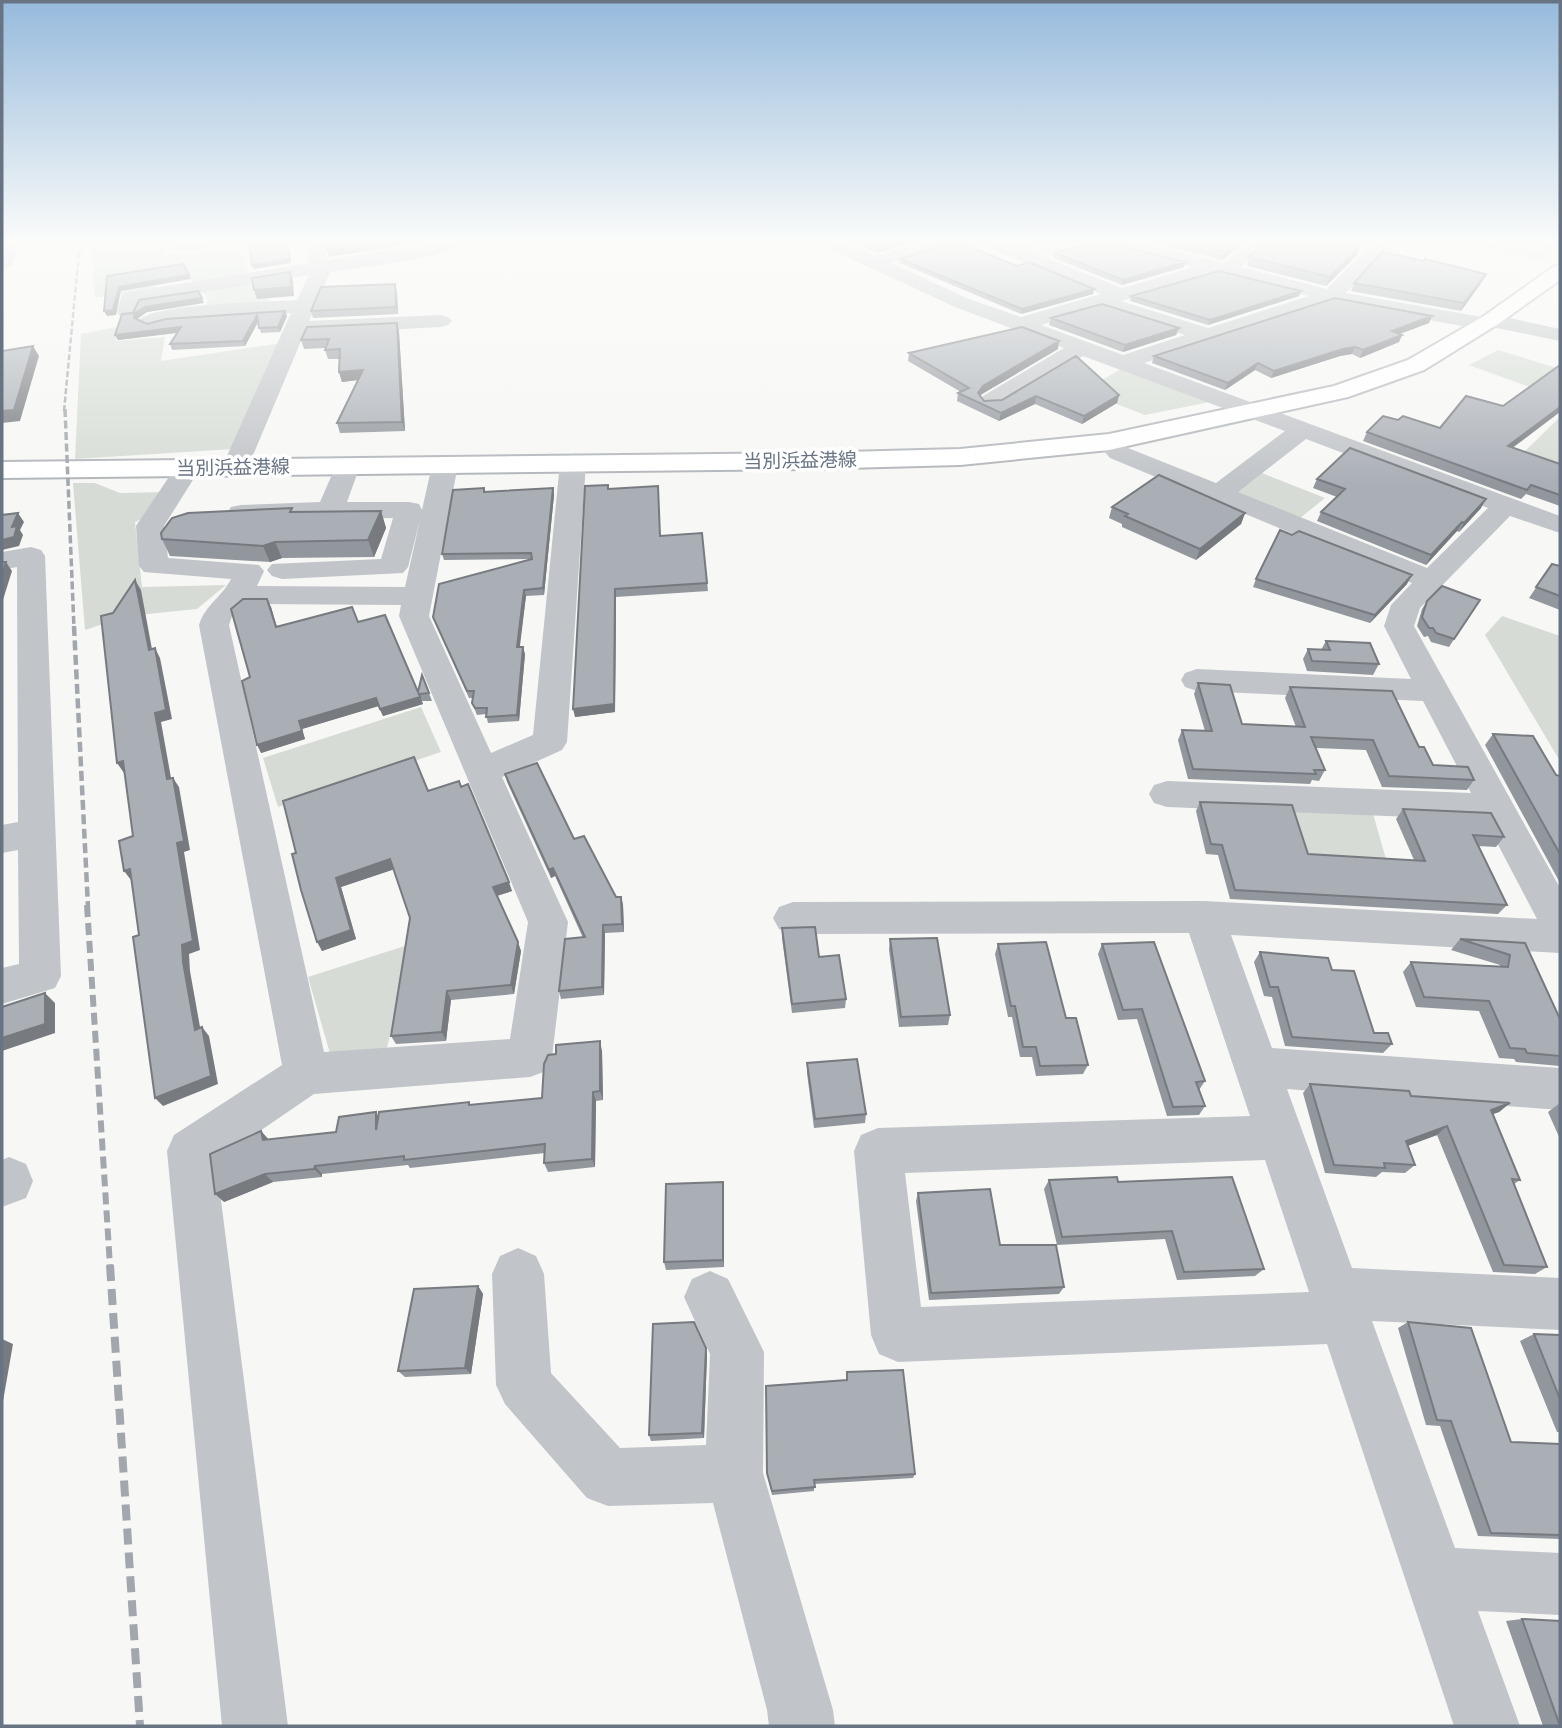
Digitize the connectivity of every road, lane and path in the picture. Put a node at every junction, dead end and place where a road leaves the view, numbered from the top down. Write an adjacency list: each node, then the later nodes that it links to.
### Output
1 (300, 323): 10 (street)
2 (402, 323): 10 (street)
3 (1017, 323): 9 (street)
4 (1026, 323): 9 (street)
5 (1175, 323): 11 (street)
6 (1246, 323): 11 (street)
7 (1486, 323): 16 (main road, 当別浜益港線)
8 (1491, 323): 12 (street)
9 (1021, 324): 13 (street)
10 (298, 327): 23 (street)
11 (1207, 335): 14 (street)
12 (1560, 335)
13 (1082, 347): 14 (street); 15 (street)
14 (1123, 362): 16 (street)
15 (991, 401)
16 (1252, 410): 17 (street); 18 (main road, 当別浜益港線)
17 (1304, 429): 25 (street); 26 (street)
18 (1109, 442): 19 (main road, 当別浜益港線); 25 (street)
19 (573, 463): 20 (main road, 当別浜益港線); 36 (street)
20 (445, 465): 21 (main road, 当別浜益港線); 33 (street)
21 (347, 466): 23 (main road, 当別浜益港線); 27 (street)
22 (188, 467): 23 (main road, 当別浜益港線); 24 (main road, 当別浜益港線); 29 (street)
23 (235, 467)
24 (2, 470)
25 (1219, 494): 31 (street)
26 (1506, 505): 28 (street); 31 (street)
27 (330, 510): 29 (street); 32 (street)
28 (1560, 525)
29 (150, 526): 32 (street)
30 (2, 561): 39 (street)
31 (1431, 580): 35 (street)
32 (244, 583): 33 (street); 46 (street)
33 (418, 596): 36 (street)
34 (1197, 680): 35 (street)
35 (1435, 691): 38 (street)
36 (482, 771): 46 (street)
37 (1167, 794): 38 (street)
38 (1497, 807): 42 (street)
39 (19, 836): 44 (street)
40 (1204, 917): 41 (street); 43 (street); 45 (street)
41 (793, 918)
42 (1560, 925)
43 (1560, 937)
44 (2, 986)
45 (1257, 1067): 47 (street); 48 (street)
46 (306, 1074): 56 (street)
47 (1560, 1089)
48 (1282, 1137): 52 (street); 52 (street)
49 (518, 1274): 53 (street)
50 (710, 1297): 53 (street)
51 (1560, 1304): 52 (street)
52 (1341, 1305): 54 (street)
53 (734, 1473): 57 (street)
54 (1436, 1578): 55 (street); 58 (street)
55 (1560, 1584)
56 (255, 1726)
57 (802, 1726)
58 (1487, 1726)

